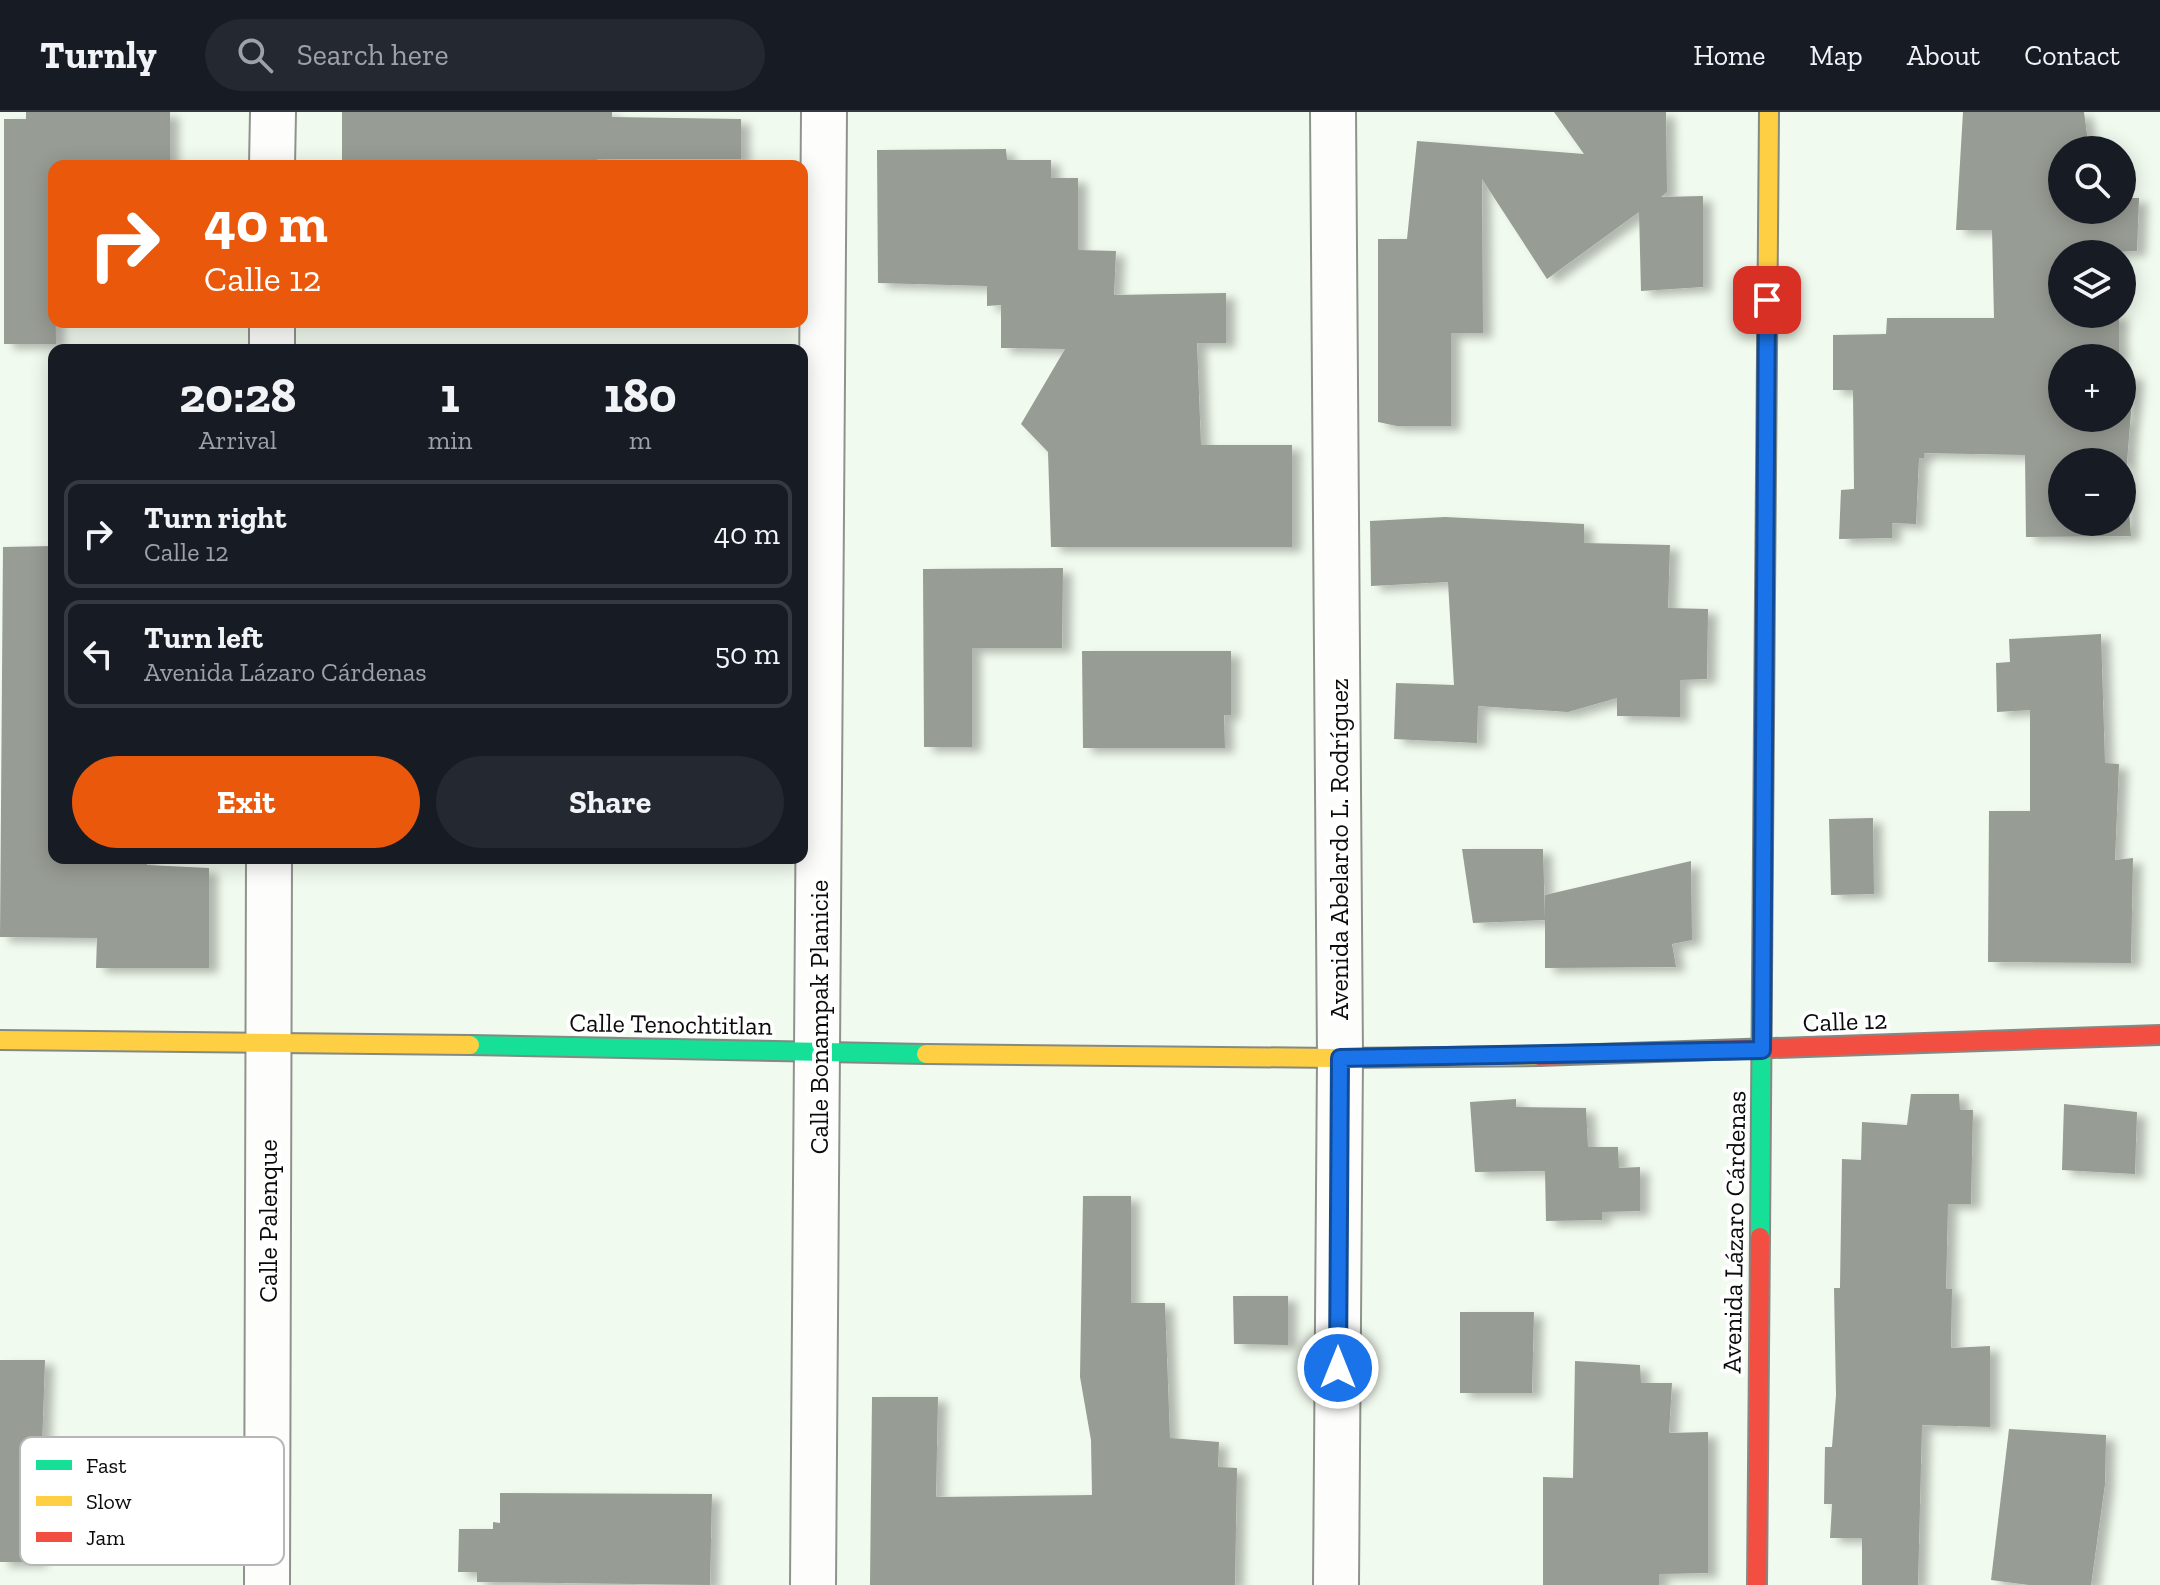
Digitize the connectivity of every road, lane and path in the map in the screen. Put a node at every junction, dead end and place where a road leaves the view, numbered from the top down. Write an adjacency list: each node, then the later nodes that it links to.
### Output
1 (273, 112): 5 (street)
2 (824, 112): 11 (street, Calle Bonampak Planicie)
3 (1333, 112): 12 (street, Avenida Abelardo L. Rodríguez)
4 (1769, 112): 10 (street, Avenida Lázaro Cárdenas)
5 (272, 160)
6 (269, 864): 9 (street, Calle Palenque)
7 (2160, 1035): 10 (street, Calle 12)
8 (0, 1040): 9 (street, Calle Tenochtitlan)
9 (268, 1040): 11 (street, Calle Tenochtitlan); 13 (street, Calle Palenque)
10 (1762, 1050): 12 (street, Calle 12); 18 (street, Avenida Lázaro Cárdenas)
11 (819, 1053): 12 (street, Calle Tenochtitlan); 16 (street, Calle Bonampak Planicie)
12 (1340, 1058): 17 (street, Avenida Abelardo L. Rodríguez)
13 (267, 1437)
14 (267, 1565): 15 (street, Calle Palenque)
15 (267, 1585)
16 (813, 1585)
17 (1336, 1585)
18 (1757, 1585)

